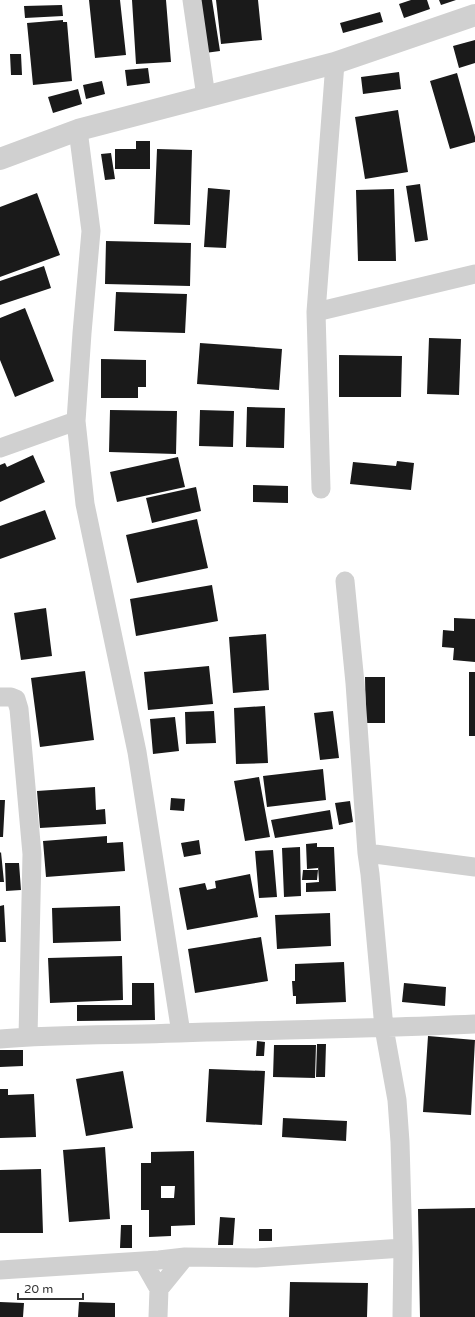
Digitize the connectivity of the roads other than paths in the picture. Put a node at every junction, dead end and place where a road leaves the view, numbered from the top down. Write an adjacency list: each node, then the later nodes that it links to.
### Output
1 (192, 0): 4 (street)
2 (475, 15): 3 (street)
3 (335, 64): 4 (street); 8 (street)
4 (206, 97): 5 (street)
5 (78, 130): 6 (street); 9 (street)
6 (0, 159)
7 (475, 274): 8 (street)
8 (316, 312): 11 (street)
9 (76, 421): 10 (street); 18 (street)
10 (0, 448)
11 (321, 489)
12 (345, 581): 14 (street)
13 (0, 697): 19 (street)
14 (367, 853): 15 (street); 17 (street)
15 (475, 867)
16 (475, 1024): 17 (street)
17 (384, 1028): 18 (street); 21 (street)
18 (181, 1032): 19 (street)
19 (28, 1037): 20 (street)
20 (0, 1039)
21 (403, 1248): 22 (street); 27 (street)
22 (185, 1257): 23 (street); 25 (street)
23 (143, 1261): 24 (street); 25 (street)
24 (0, 1270)
25 (158, 1289): 26 (street)
26 (158, 1317)
27 (402, 1317)

